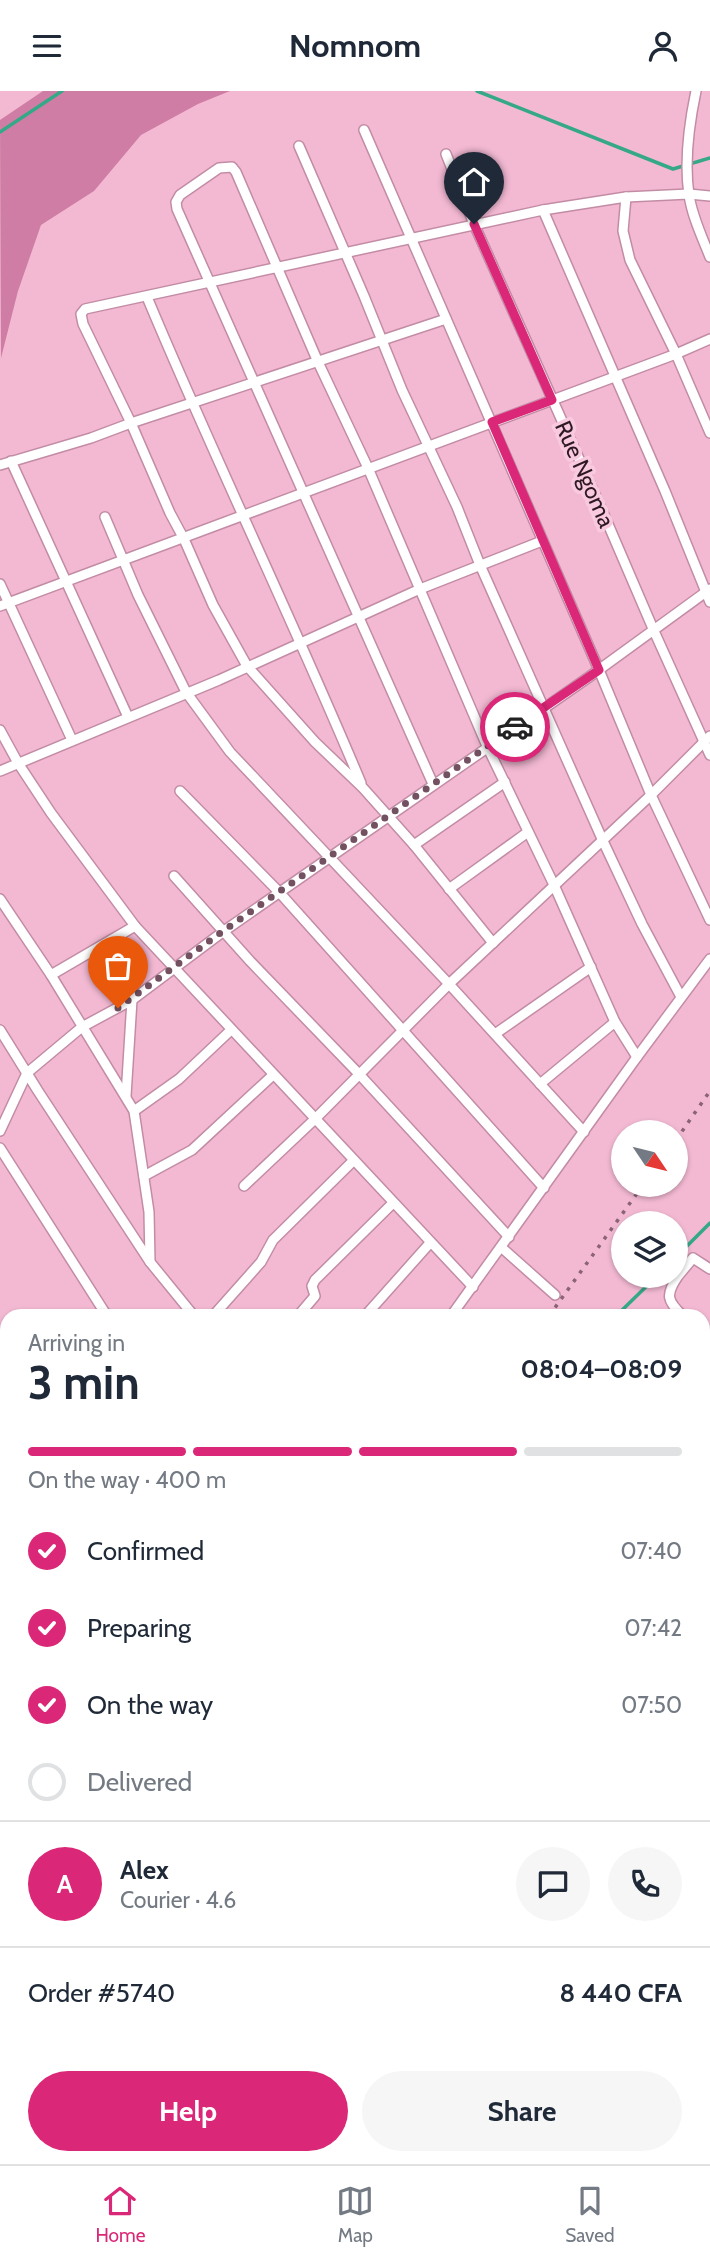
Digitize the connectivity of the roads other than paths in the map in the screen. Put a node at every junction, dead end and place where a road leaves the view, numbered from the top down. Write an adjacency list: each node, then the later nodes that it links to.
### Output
1 (696, 91): 5 (street)
2 (364, 129): 10 (street)
3 (299, 146): 11 (street)
4 (446, 154): 9 (street, Rue Ngoma)
5 (689, 194): 6 (street); 7 (street); 12 (street)
6 (710, 196)
7 (626, 197): 8 (street); 19 (street)
8 (543, 211): 9 (street); 21 (street)
9 (474, 224): 10 (street); 23 (street, Rue Ngoma)
10 (410, 238): 11 (street); 16 (street)
11 (344, 252): 13 (street); 18 (street)
12 (710, 257)
13 (277, 267): 14 (street); 14 (street); 20 (street)
14 (209, 283): 15 (street); 22 (street)
15 (147, 297): 24 (street); 26 (street)
16 (446, 319): 18 (street); 25 (street)
17 (710, 339): 19 (street)
18 (382, 341): 20 (street); 28 (street)
19 (676, 354): 21 (street); 27 (street)
20 (318, 362): 22 (street); 31 (street)
21 (615, 377): 23 (street); 42 (street)
22 (256, 383): 24 (street); 32 (street)
23 (552, 400): 25 (street); 45 (street, Rue Ngoma)
24 (192, 402): 26 (street); 33 (street)
25 (492, 422): 28 (street); 36 (street)
26 (131, 423): 29 (street); 35 (street)
27 (710, 433)
28 (428, 446): 31 (street); 38 (street)
29 (11, 461): 30 (street); 39 (street)
30 (0, 465)
31 (368, 468): 32 (street); 41 (street)
32 (304, 493): 33 (street); 44 (street)
33 (244, 516): 35 (street); 46 (street)
34 (105, 517): 37 (street)
35 (184, 539): 37 (street); 47 (street)
36 (542, 541): 38 (street); 48 (street)
37 (123, 560): 39 (street); 49 (street)
38 (480, 565): 41 (street); 50 (street)
39 (68, 582): 43 (street); 51 (street)
40 (0, 585): 43 (street)
41 (420, 589): 44 (street); 55 (street)
42 (709, 594): 45 (street)
43 (4, 605): 54 (street)
44 (359, 617): 46 (street); 60 (street)
45 (653, 631): 48 (street); 53 (street, Rue Ngoma)
46 (302, 643): 47 (street); 61 (street)
47 (247, 666): 49 (street); 61 (street)
48 (599, 670): 50 (street); 63 (street)
49 (186, 692): 51 (street); 68 (street)
50 (544, 708): 55 (street); 66 (street)
51 (128, 717): 54 (street)
52 (0, 730): 57 (street)
53 (707, 739): 56 (street, Rue Ngoma); 63 (street)
54 (72, 740): 57 (street)
55 (487, 746): 59 (street); 60 (street)
56 (710, 755)
57 (18, 763): 58 (street); 75 (street)
58 (0, 771)
59 (505, 782): 65 (street); 67 (street)
60 (433, 784): 64 (street)
61 (363, 788): 64 (street)
62 (180, 791): 72 (street)
63 (651, 795): 66 (street); 74 (street)
64 (387, 816): 67 (street); 68 (street)
65 (528, 832): 70 (street); 71 (street)
66 (603, 841): 70 (street); 83 (street)
67 (414, 845): 71 (street)
68 (329, 857): 72 (street); 82 (street)
69 (174, 876): 76 (street)
70 (554, 885): 77 (street); 79 (street)
71 (449, 889): 77 (street)
72 (279, 892): 76 (street); 87 (street)
73 (0, 899): 81 (street)
74 (710, 920)
75 (135, 926): 80 (street); 81 (street)
76 (223, 931): 80 (street); 93 (street)
77 (493, 943): 82 (street)
78 (710, 959): 83 (street)
79 (591, 967): 85 (street); 90 (street)
80 (174, 968): 84 (street); 89 (street)
81 (51, 975): 86 (street)
82 (449, 984): 87 (street); 90 (street)
83 (681, 997): 91 (street)
84 (132, 1000): 86 (street); 96 (street)
85 (615, 1022): 91 (street); 95 (street)
86 (82, 1027): 92 (street); 96 (street)
87 (403, 1029): 93 (street); 105 (street)
88 (0, 1030): 92 (street)
89 (231, 1030): 94 (street); 97 (street)
90 (495, 1034): 95 (street)
91 (636, 1057): 100 (street)
92 (27, 1073): 99 (street); 110 (street)
93 (359, 1074): 98 (street); 107 (street)
94 (273, 1075): 98 (street); 103 (street)
95 (540, 1084): 100 (street)
96 (126, 1096): 97 (street)
97 (134, 1111): 103 (street)
98 (315, 1119): 102 (street); 104 (street)
99 (0, 1131)
100 (584, 1132): 105 (street)
101 (0, 1148): 114 (street)
102 (353, 1161): 106 (street); 116 (street)
103 (144, 1176): 110 (street)
104 (244, 1186)
105 (544, 1188): 107 (street)
106 (393, 1203): 108 (street); 117 (street)
107 (509, 1237): 109 (street)
108 (430, 1243): 112 (street); 118 (street)
109 (502, 1248): 112 (street); 113 (street)
110 (150, 1262): 115 (street)
111 (710, 1269): 120 (street)
112 (472, 1287): 119 (street)
113 (555, 1295)
114 (103, 1309)
115 (188, 1309)
116 (219, 1309)
117 (304, 1309)
118 (371, 1309)
119 (457, 1309)
120 (677, 1309)

